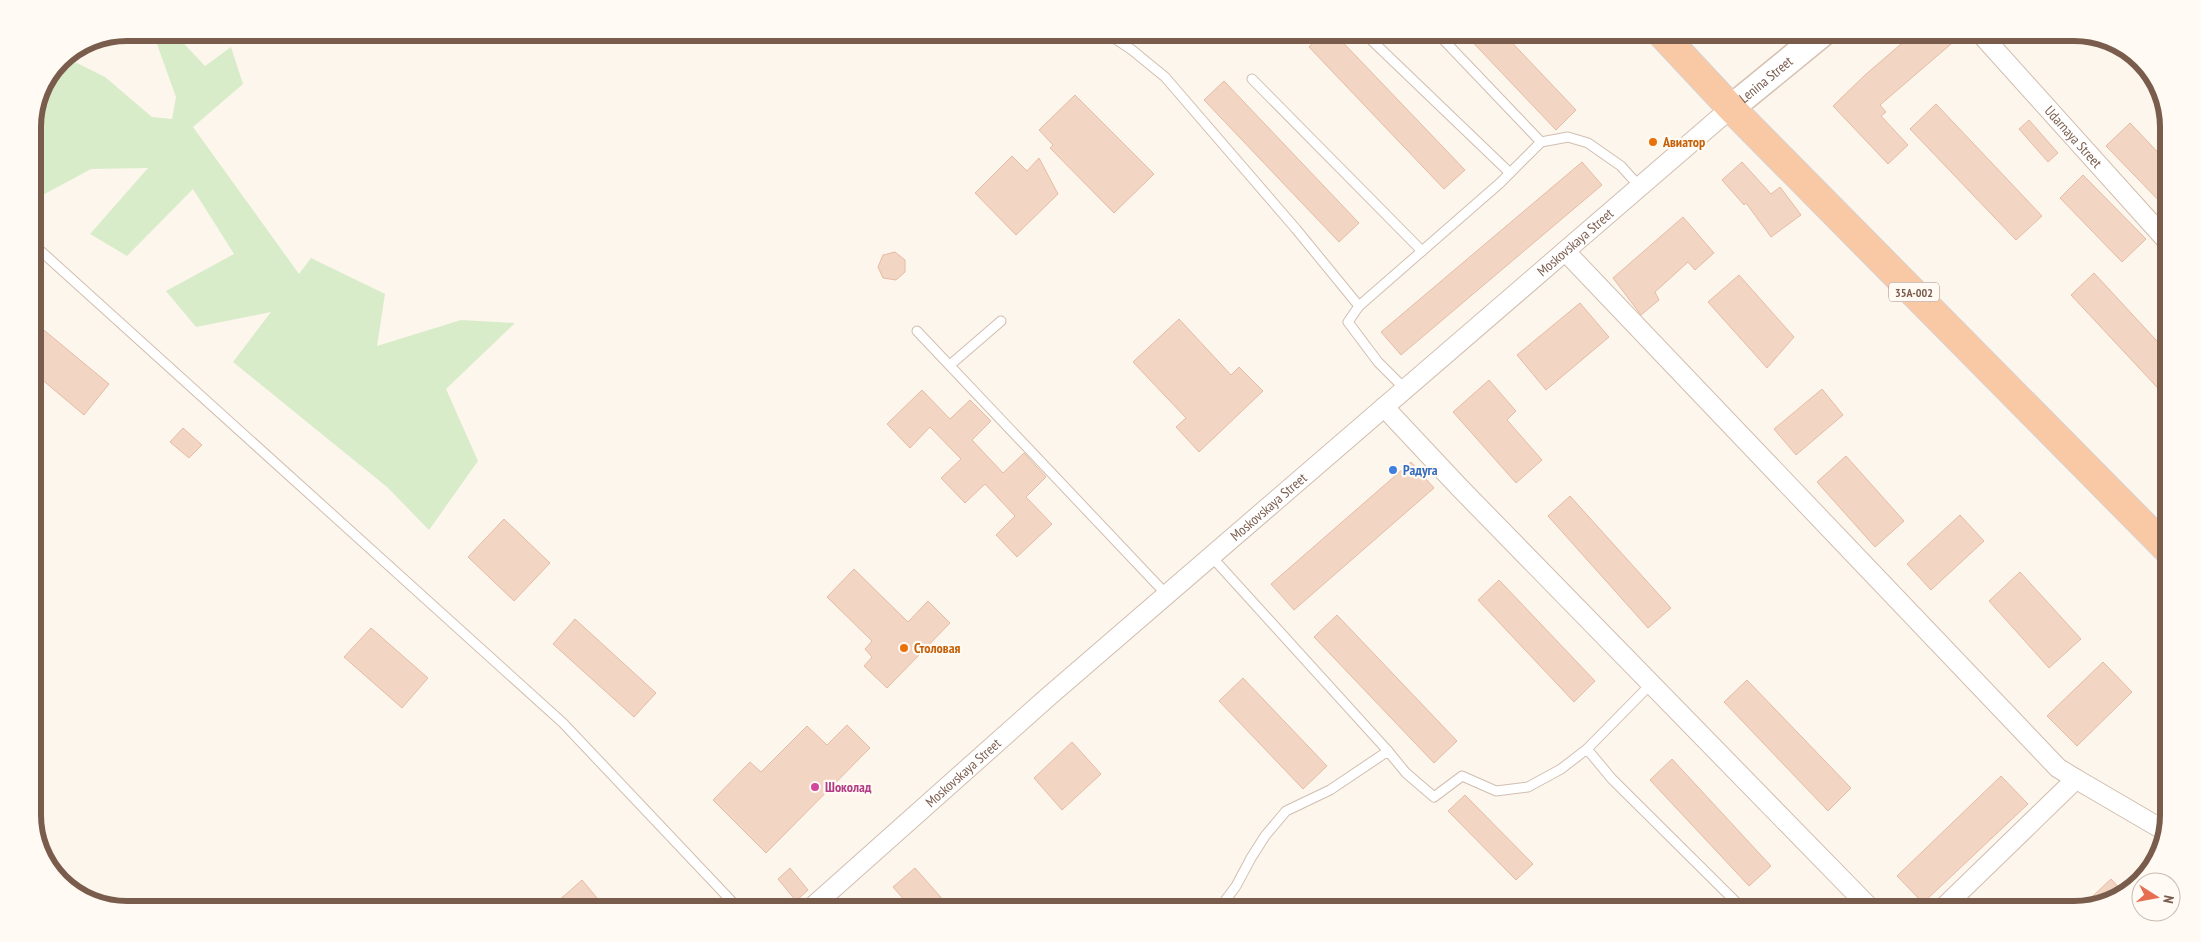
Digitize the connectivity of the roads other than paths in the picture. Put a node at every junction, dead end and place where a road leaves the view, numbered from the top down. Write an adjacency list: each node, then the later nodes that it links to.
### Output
1 (1118, 41): 16 (lane)
2 (1372, 41): 10 (lane)
3 (1445, 41): 9 (lane)
4 (1668, 41): 8 (highway, 35А-002)
5 (1813, 41): 8 (main road, Lenina Street)
6 (1987, 41): 12 (street, Udarnaya Street)
7 (1252, 79): 14 (lane)
8 (1731, 108): 11 (street, Moskovskaya Street); 22 (highway, 35А-002)
9 (1541, 142): 10 (lane); 11 (lane)
10 (1510, 174): 14 (lane)
11 (1639, 186): 15 (street, Moskovskaya Street)
12 (2160, 233)
13 (41, 251): 30 (lane)
14 (1422, 251): 16 (lane)
15 (1564, 251): 20 (street, Moskovskaya Street); 28 (street)
16 (1359, 306): 20 (lane)
17 (1001, 321): 19 (lane)
18 (917, 331): 19 (lane)
19 (950, 365): 24 (lane)
20 (1405, 389): 21 (street, Moskovskaya Street)
21 (1384, 407): 23 (street, Moskovskaya Street); 25 (street)
22 (2160, 542)
23 (1211, 556): 24 (street, Moskovskaya Street); 27 (lane)
24 (1167, 595): 31 (street, Moskovskaya Street)
25 (1651, 684): 26 (lane); 34 (street)
26 (1587, 749): 27 (lane); 33 (lane)
27 (1388, 751): 32 (lane)
28 (2076, 780): 29 (street); 35 (street)
29 (2159, 827)
30 (731, 901)
31 (820, 901)
32 (1225, 901)
33 (1734, 901)
34 (1862, 901)
35 (1951, 901)

